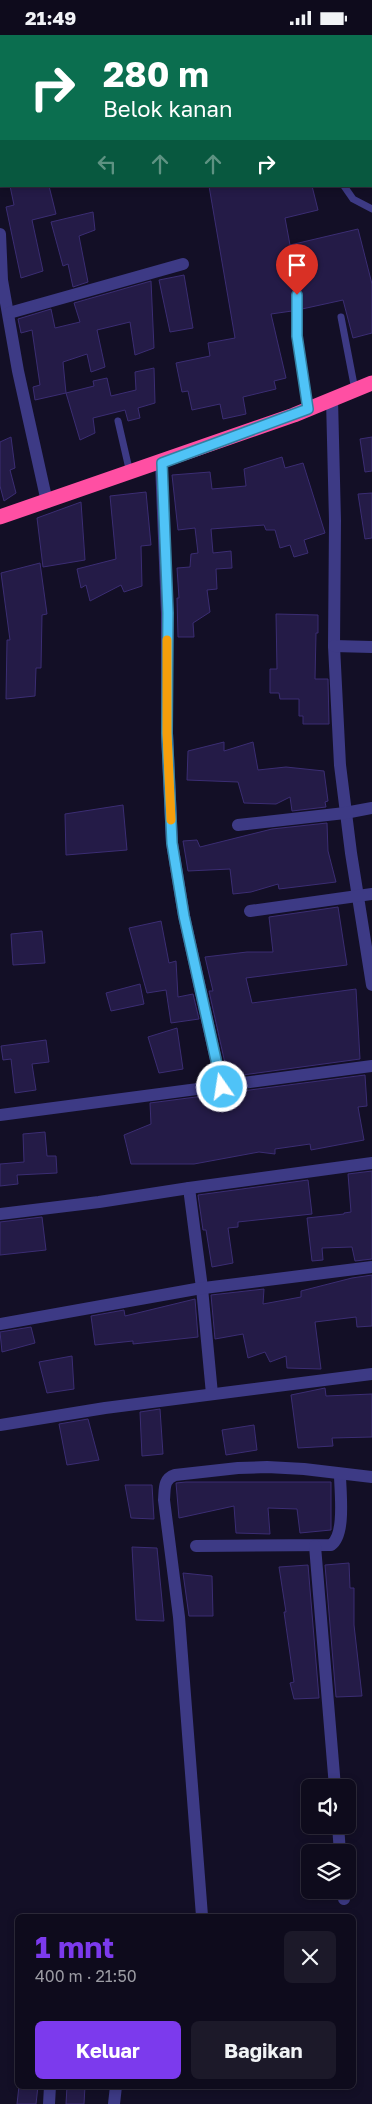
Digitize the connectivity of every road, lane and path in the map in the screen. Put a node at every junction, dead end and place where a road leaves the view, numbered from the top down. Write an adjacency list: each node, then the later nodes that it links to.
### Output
1 (345, 187): 2 (lane)
2 (372, 209)
3 (0, 234): 6 (street)
4 (183, 264): 6 (street)
5 (297, 295): 11 (lane)
6 (8, 313): 15 (street)
7 (341, 317): 9 (lane)
8 (372, 383): 9 (highway)
9 (356, 390): 10 (highway)
10 (332, 399): 11 (highway); 17 (street)
11 (308, 409): 13 (highway)
12 (118, 421): 14 (lane)
13 (162, 463): 14 (highway); 28 (street)
14 (130, 474): 15 (highway)
15 (46, 502): 16 (highway)
16 (0, 517)
17 (334, 646): 18 (street); 20 (street)
18 (372, 647)
19 (372, 808): 20 (street)
20 (345, 813): 21 (street); 23 (street)
21 (238, 825)
22 (372, 894): 23 (street)
23 (358, 896): 24 (street); 25 (street)
24 (250, 911)
25 (372, 981): 26 (street)
26 (372, 985)
27 (372, 1066): 28 (street)
28 (222, 1087): 29 (street)
29 (0, 1115)
30 (372, 1163): 31 (street)
31 (188, 1188): 32 (street); 34 (street)
32 (0, 1214)
33 (372, 1267): 34 (street)
34 (202, 1289): 35 (street); 37 (street)
35 (0, 1324)
36 (372, 1374): 37 (street)
37 (212, 1394): 38 (street)
38 (0, 1425)
39 (340, 1474): 40 (street); 42 (street); 44 (street)
40 (372, 1477)
41 (196, 1546): 42 (street)
42 (315, 1546): 43 (street)
43 (334, 1779)
44 (202, 1914)
45 (50, 2089): 47 (street)
46 (116, 2089): 48 (street)
47 (49, 2104)
48 (114, 2104)

